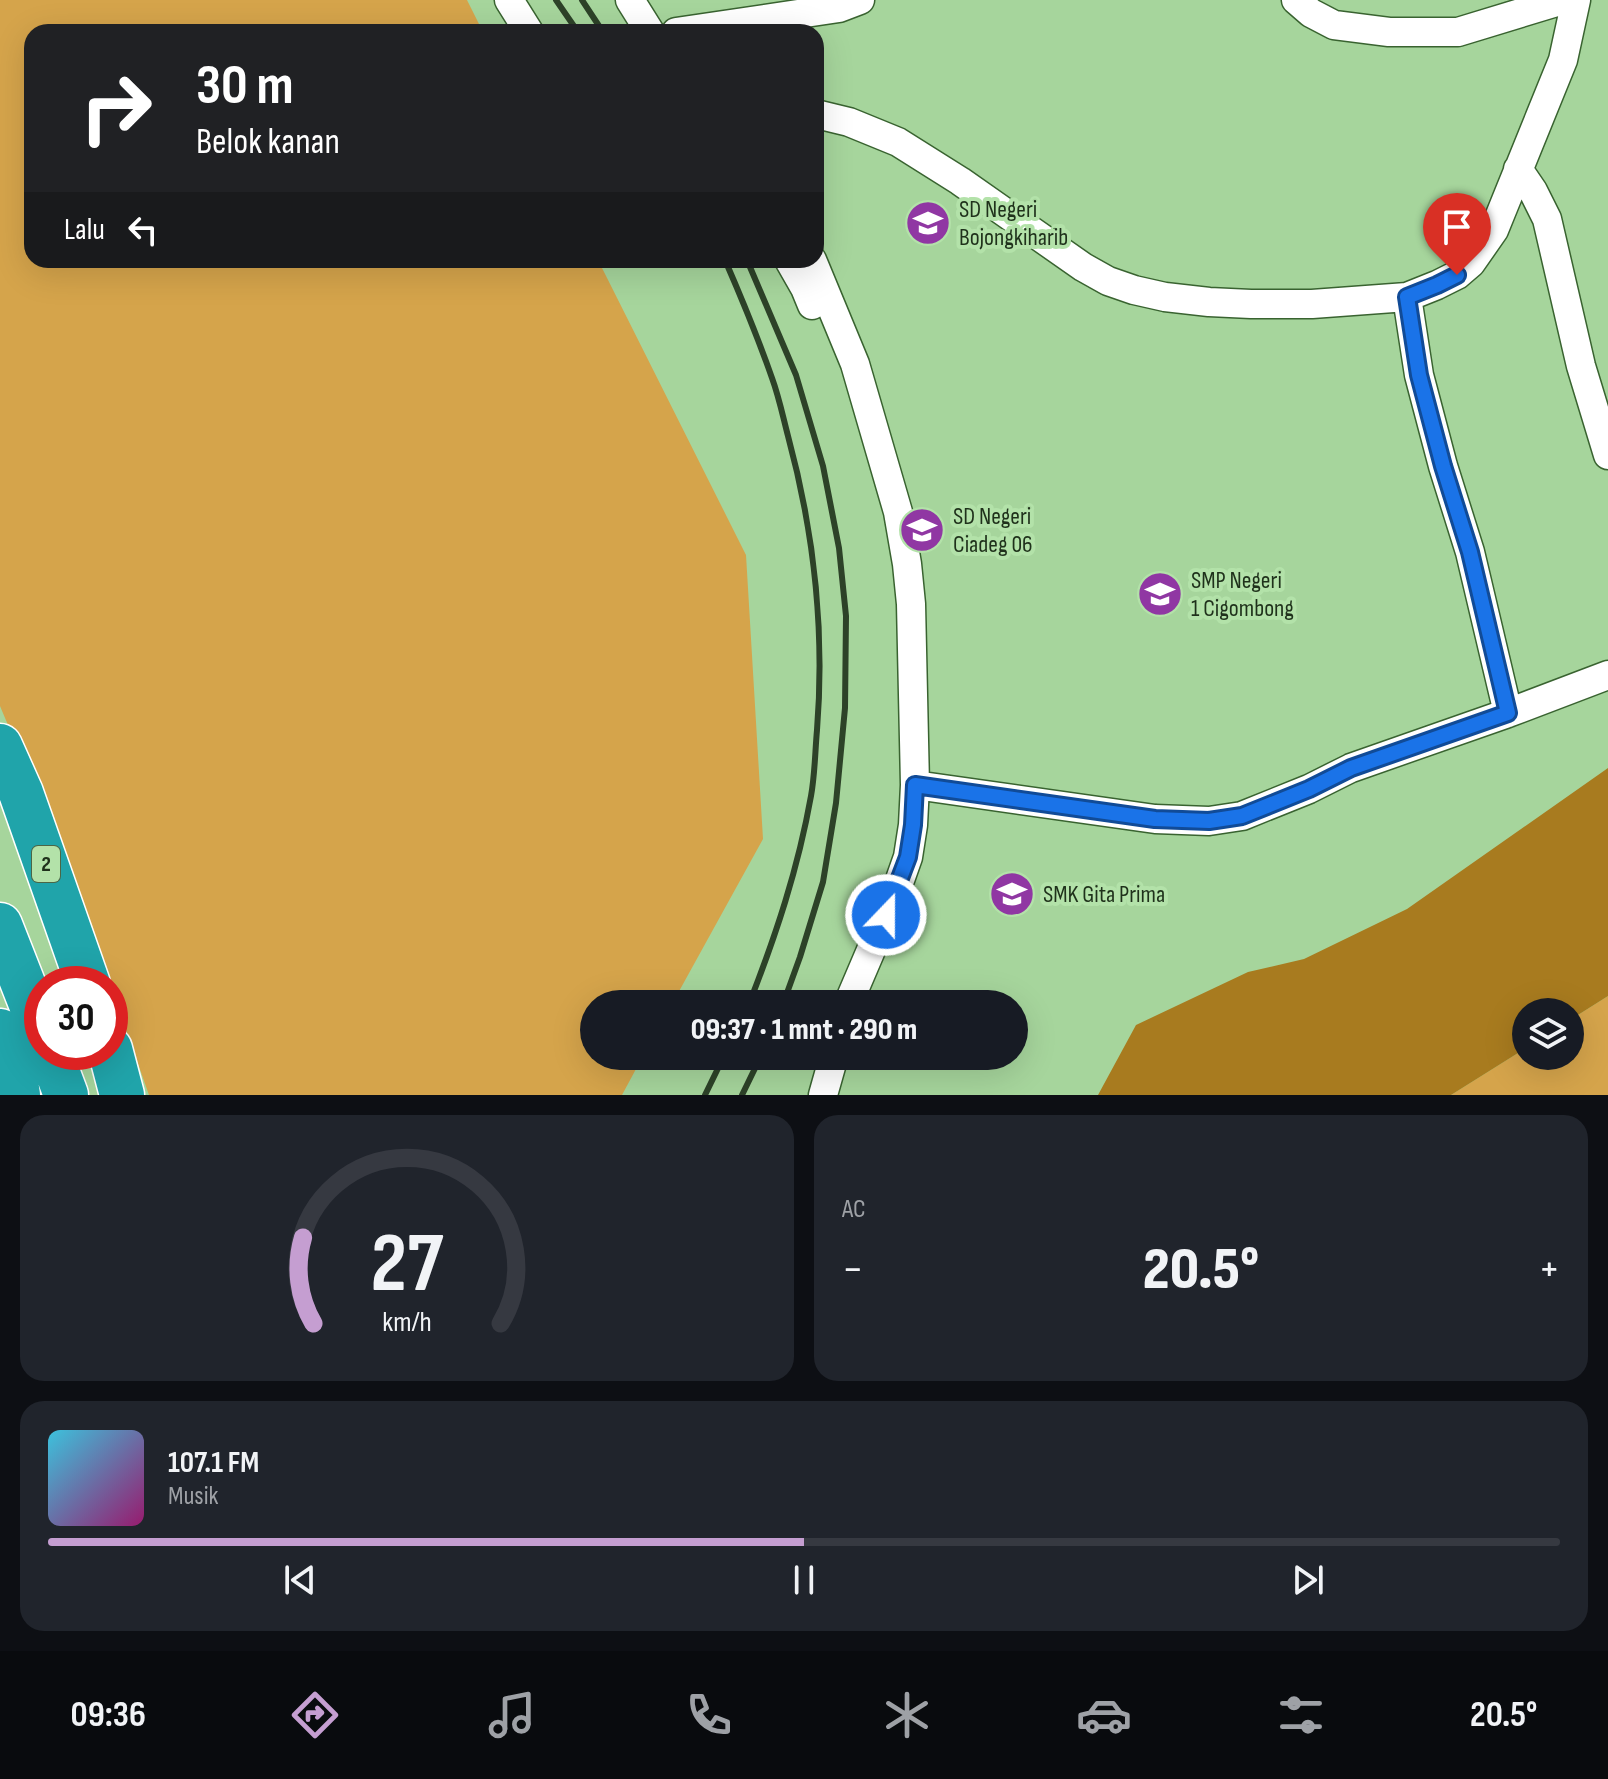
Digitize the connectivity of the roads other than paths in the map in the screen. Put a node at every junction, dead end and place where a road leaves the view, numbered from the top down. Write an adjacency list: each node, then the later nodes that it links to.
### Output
1 (509, 0): 7 (street)
2 (630, 0): 8 (street)
3 (860, 0): 9 (street)
4 (1296, 0): 5 (street)
5 (1563, 0)
6 (1576, 0): 11 (street)
7 (524, 24)
8 (645, 24)
9 (730, 24)
10 (824, 116): 14 (street)
11 (1518, 169): 14 (street); 16 (street)
12 (794, 268): 15 (street)
13 (815, 268): 15 (street)
14 (1407, 297): 18 (street)
15 (871, 420): 20 (street)
16 (1608, 455)
17 (1608, 675): 18 (street)
18 (1508, 713): 20 (street)
19 (0, 746): 22 (highway, 2)
20 (915, 785): 24 (street)
21 (0, 925): 23 (highway)
22 (82, 966)
23 (24, 986)
24 (854, 990)
25 (0, 1031): 29 (highway)
26 (57, 1070): 30 (highway)
27 (115, 1070): 31 (highway)
28 (830, 1070): 32 (street)
29 (18, 1095)
30 (66, 1095)
31 (122, 1095)
32 (823, 1095)

